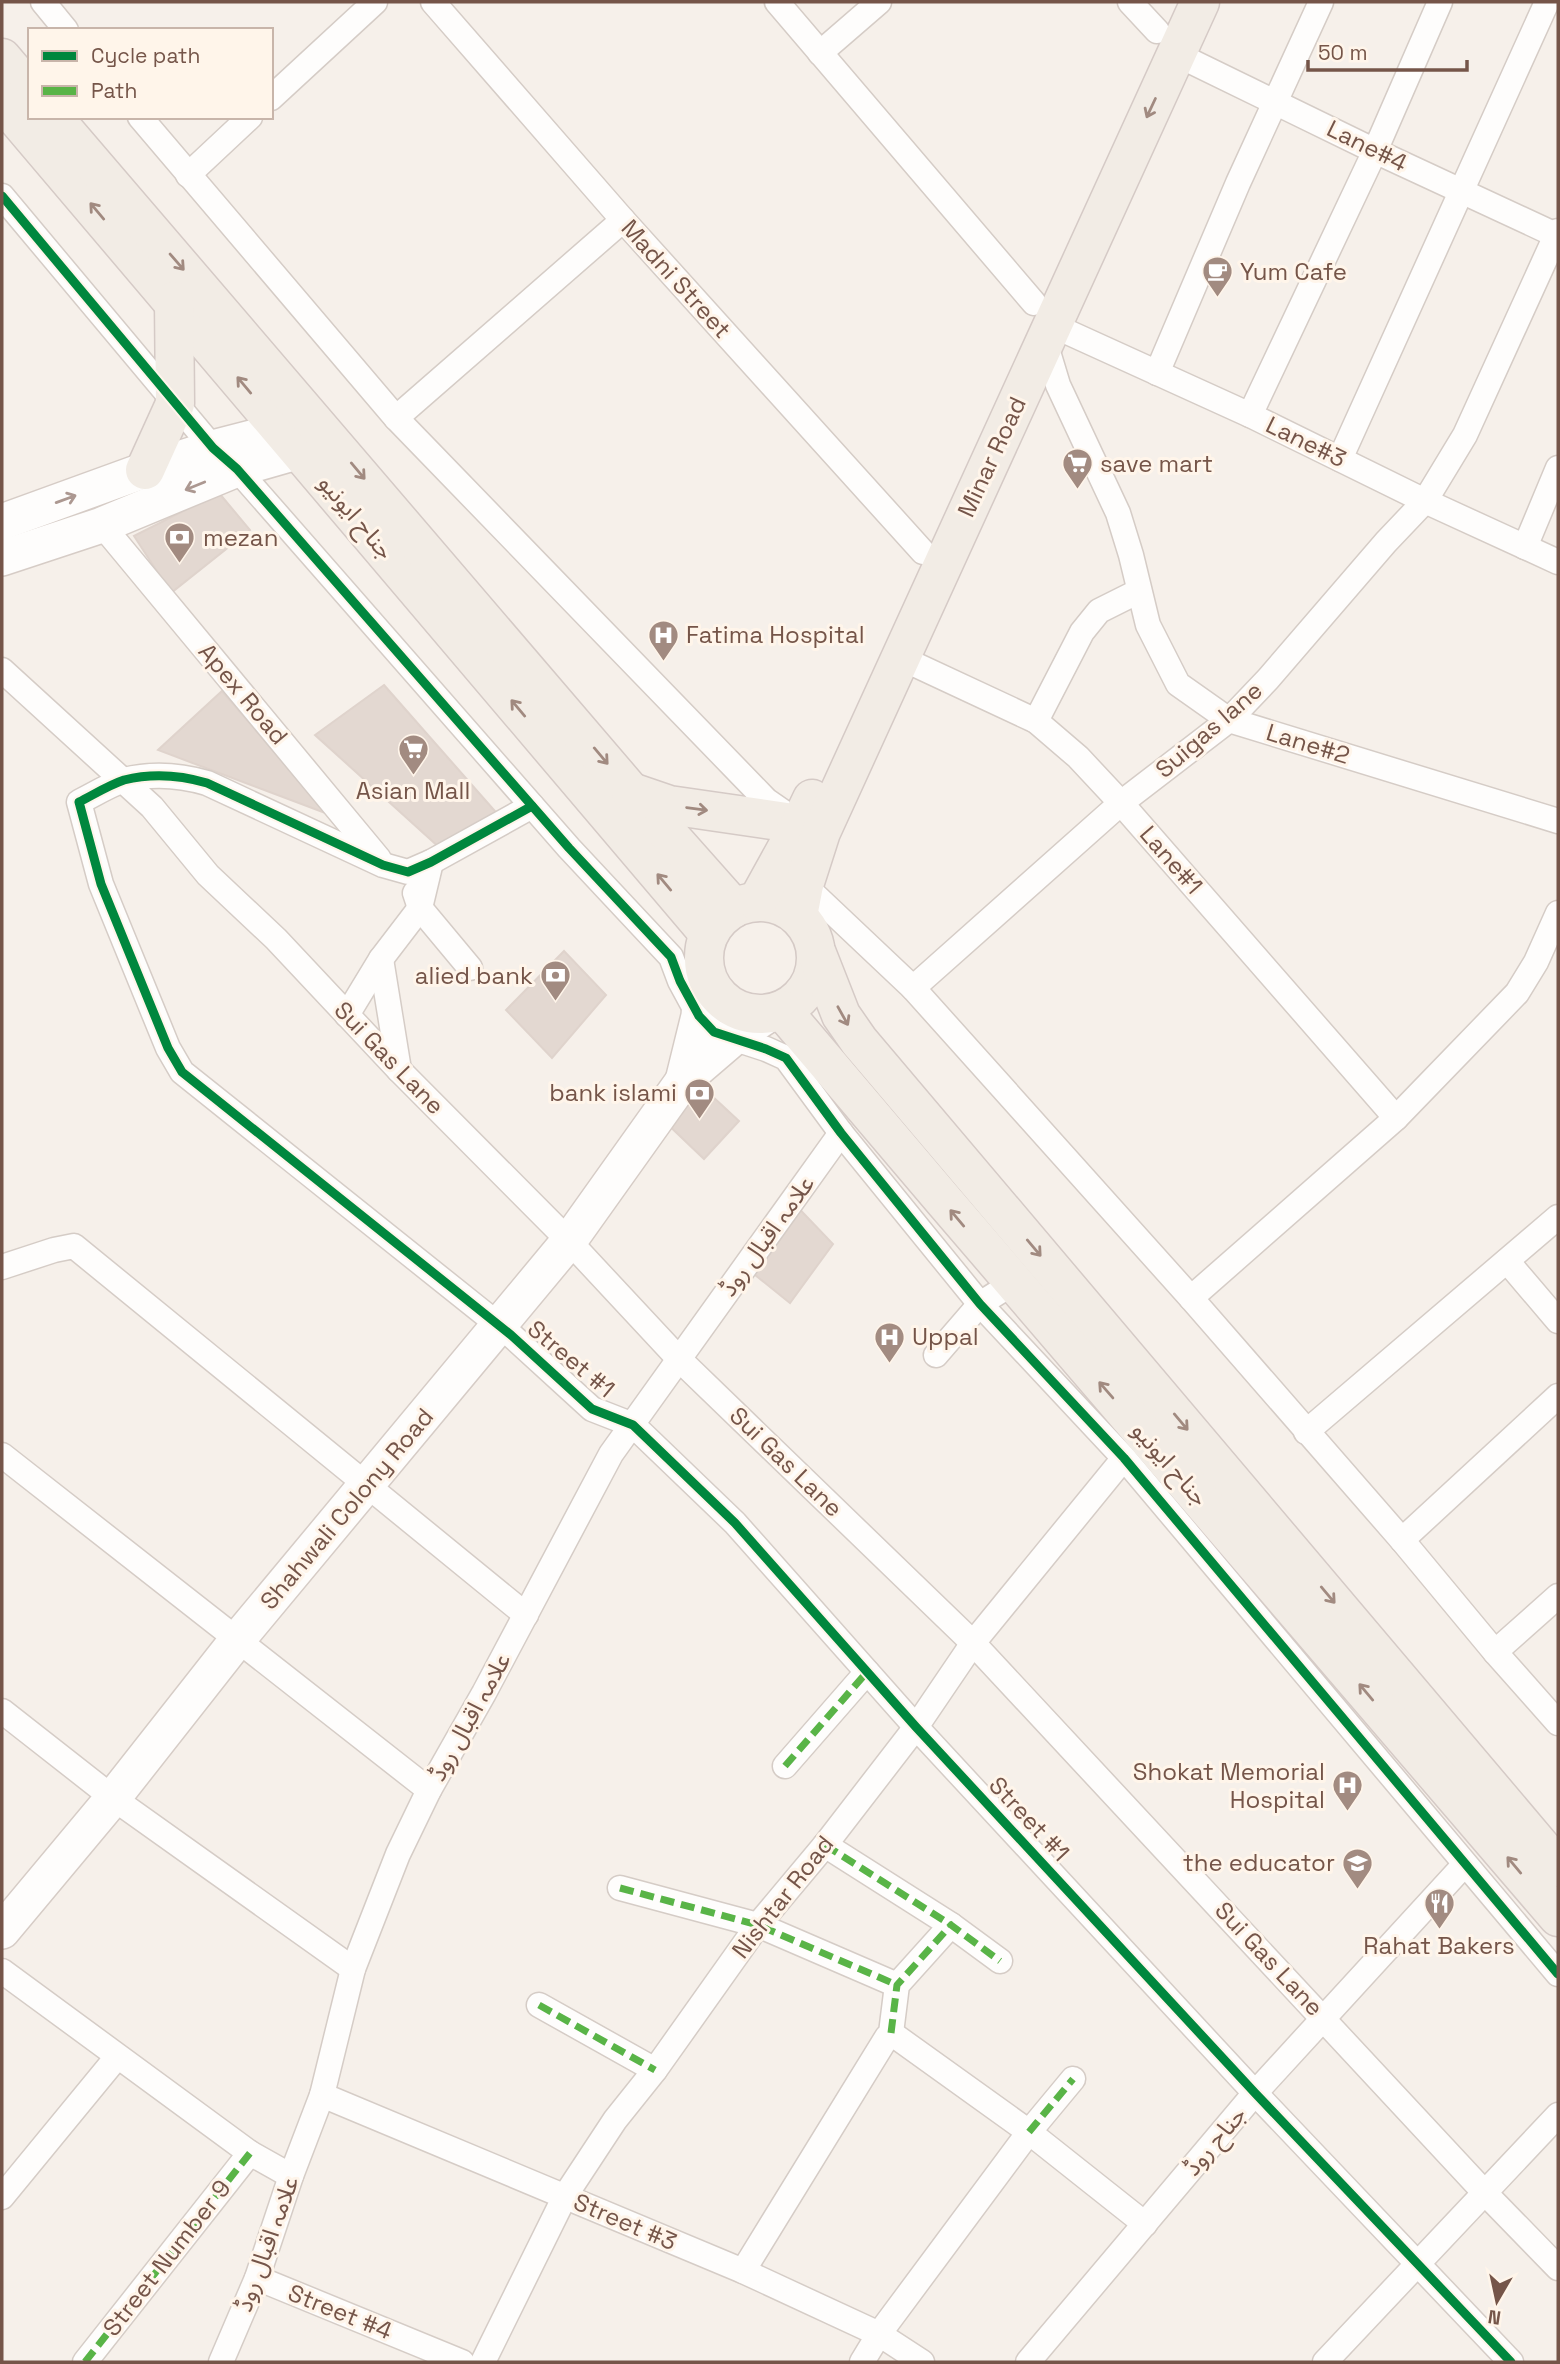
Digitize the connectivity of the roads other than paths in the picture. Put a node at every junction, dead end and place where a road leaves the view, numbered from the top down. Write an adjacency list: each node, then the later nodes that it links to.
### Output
1 (43, 2): 11 (street)
2 (375, 2): 16 (street)
3 (433, 2): 26 (street, Madni Street)
4 (777, 2): 13 (street)
5 (879, 2): 13 (street)
6 (1130, 2): 12 (street)
7 (1200, 2): 12 (main road, Minar Road)
8 (1321, 2): 18 (street)
9 (1440, 2): 22 (street)
10 (1547, 2): 24 (street)
11 (64, 28)
12 (1168, 29): 18 (street, Lane#4); 29 (main road, Minar Road)
13 (820, 53): 29 (street)
14 (2, 58): 15 (main road)
15 (28, 89)
16 (273, 96)
17 (2, 101): 28 (main road, جناح ایونیو, one-way to 17)
18 (1275, 102): 22 (street, Lane#4); 30 (street)
19 (55, 119): 34 (main road, جناح ایونیو, one-way to 34)
20 (142, 119): 23 (street)
21 (248, 119): 23 (street)
22 (1375, 151): 24 (street, Lane#4); 32 (street)
23 (188, 175): 33 (street)
24 (1461, 191): 27 (street, Lane#4); 36 (street)
25 (2, 196): 31 (street)
26 (623, 220): 33 (street); 43 (street, Madni Street)
27 (1558, 234): 39 (street, Suigas lane)
28 (174, 302): 31 (main road); 34 (main road, جناح ایونیو, one-way to 28)
29 (1044, 323): 30 (street, Lane#3); 43 (main road, Minar Road); 46 (street, Lane#2); 47 (main road, Minar Road)
30 (1157, 373): 32 (street, Lane#3)
31 (175, 404): 35 (street); 38 (main road)
32 (1250, 415): 36 (street, Lane#3)
33 (396, 418): 56 (street)
34 (303, 432): 35 (main road); 52 (main road, جناح ایونیو, one-way to 52); 63 (main road, جناح ایونیو, one-way to 34)
35 (225, 458): 38 (main road); 41 (main road, one-way to 41); 54 (street)
36 (1340, 459): 39 (street, Lane#3)
37 (1558, 468): 42 (street)
38 (145, 470): 40 (main road, one-way to 38)
39 (1425, 501): 42 (street, Lane#3); 49 (street, Suigas lane)
40 (2, 522)
41 (102, 525): 44 (main road); 58 (street, Apex Road)
42 (1525, 547): 45 (street, Lane#3)
43 (923, 552): 56 (main road, Minar Road)
44 (2, 558)
45 (1558, 562)
46 (1139, 591): 49 (street, Lane#2); 50 (street)
47 (901, 658): 50 (street, Lane#1); 60 (main road, Minar Road)
48 (2, 670): 51 (street, Sui Gas Lane)
49 (1228, 720): 53 (street, Suigas lane); 55 (street, Lane#2)
50 (1036, 721): 53 (street, Lane#1)
51 (123, 780): 58 (street); 69 (street, Sui Gas Lane); 84 (street, Street #1)
52 (631, 792): 56 (main road, one-way to 56); 63 (main road, جناح ایونیو)
53 (1121, 803): 67 (street, Suigas lane); 74 (street, Lane#1)
54 (531, 806): 57 (street); 70 (street)
55 (1558, 821)
56 (800, 824): 63 (main road, Minar Road)
57 (431, 862): 59 (street); 61 (street)
58 (383, 865): 59 (street)
59 (408, 872): 61 (street)
60 (801, 901): 63 (main road); 64 (main road, جناح ایونیو); 67 (street)
61 (420, 908): 65 (street); 66 (street)
62 (1558, 912): 74 (street)
63 (726, 922): 68 (main road); 70 (main road, Shahwali Colony Road)
64 (817, 954): 68 (main road); 109 (main road, جناح ایونیو, one-way to 109)
65 (381, 959): 69 (street); 72 (street)
66 (470, 968)
67 (913, 988): 81 (street)
68 (776, 1012): 71 (main road, Shahwali Colony Road); 80 (main road, جناح ایونیو, one-way to 68)
69 (347, 1015): 72 (street, Sui Gas Lane)
70 (699, 1016): 71 (street); 73 (main road, Shahwali Colony Road)
71 (732, 1039): 73 (main road, Shahwali Colony Road); 75 (street)
72 (399, 1070): 77 (street, Sui Gas Lane)
73 (683, 1081): 77 (main road, Shahwali Colony Road)
74 (1396, 1118): 81 (street)
75 (841, 1133): 82 (street); 86 (street, علامہ اقبال روڈ)
76 (1558, 1217): 78 (street)
77 (569, 1241): 84 (main road, Shahwali Colony Road); 86 (street, Sui Gas Lane)
78 (1507, 1261): 83 (street); 89 (street)
79 (2, 1267): 92 (street)
80 (1013, 1283): 82 (street); 96 (main road, جناح ایونیو, one-way to 80)
81 (1191, 1298): 89 (street)
82 (981, 1304): 85 (street); 91 (street)
83 (1558, 1321)
84 (501, 1326): 88 (street, Street #1); 92 (main road, Shahwali Colony Road)
85 (936, 1355)
86 (679, 1359): 88 (street, علامہ اقبال روڈ); 98 (street, Sui Gas Lane)
87 (1558, 1396): 93 (street)
88 (633, 1425): 95 (street, علامہ اقبال روڈ); 100 (street, Street #1)
89 (1307, 1432): 93 (street)
90 (2, 1455): 97 (street)
91 (1124, 1458): 96 (street); 98 (street, Nishtar Road)
92 (366, 1485): 95 (street); 97 (main road, Shahwali Colony Road)
93 (1402, 1540): 99 (street)
94 (1558, 1596): 99 (street)
95 (526, 1615): 105 (street, علامہ اقبال روڈ)
96 (1278, 1615): 108 (street); 111 (main road, جناح ایونیو, one-way to 96)
97 (238, 1639): 105 (street); 106 (main road, Shahwali Colony Road)
98 (973, 1643): 103 (street, Nishtar Road); 121 (street, Sui Gas Lane)
99 (1495, 1653): 102 (street)
100 (867, 1672): 103 (street, Street #1); 104 (street)
101 (2, 1711): 106 (street)
102 (1558, 1723)
103 (916, 1727): 107 (street, Nishtar Road); 126 (street, Street #1)
104 (785, 1766)
105 (429, 1790): 116 (street, علامہ اقبال روڈ)
106 (113, 1798): 114 (main road, Shahwali Colony Road); 116 (street)
107 (825, 1845): 112 (street, Nishtar Road); 113 (street)
108 (1464, 1865): 118 (street); 121 (street, جناح روڈ)
109 (1558, 1867)
110 (620, 1888): 112 (street)
111 (1558, 1917)
112 (758, 1925): 119 (street); 124 (street, Nishtar Road)
113 (951, 1925): 115 (street); 119 (street)
114 (2, 1931)
115 (999, 1961)
116 (353, 1969): 127 (street, علامہ اقبال روڈ)
117 (2, 1971): 123 (street)
118 (1558, 1974)
119 (897, 1985): 122 (street)
120 (539, 2005): 124 (street)
121 (1324, 2018): 126 (street, جناح روڈ); 132 (street, Sui Gas Lane)
122 (891, 2034): 129 (street); 138 (street)
123 (117, 2057): 130 (street); 134 (street)
124 (655, 2070): 133 (street, Nishtar Road)
125 (1073, 2079): 129 (street)
126 (1255, 2093): 135 (street, جناح روڈ); 136 (street, Street #1)
127 (322, 2095): 131 (street, علامہ اقبال روڈ); 133 (street, Street #3)
128 (1558, 2115): 132 (street)
129 (1029, 2132): 135 (street); 140 (street)
130 (250, 2153): 131 (street); 141 (street, Street Number 9)
131 (291, 2176): 139 (street, علامہ اقبال روڈ)
132 (1485, 2193): 136 (street); 137 (street, Sui Gas Lane)
133 (565, 2196): 138 (street, Street #3); 144 (street, Nishtar Road)
134 (2, 2197)
135 (1145, 2224): 147 (street, جناح روڈ)
136 (1418, 2264): 148 (street); 149 (street, Street #1)
137 (1558, 2268)
138 (743, 2271): 140 (street, Street #3)
139 (257, 2277): 142 (street, علامہ اقبال روڈ); 143 (street, Street #4)
140 (879, 2334): 145 (street); 146 (street, Street #3)
141 (85, 2362)
142 (222, 2362)
143 (463, 2362)
144 (482, 2362)
145 (862, 2362)
146 (922, 2362)
147 (1028, 2362)
148 (1325, 2362)
149 (1511, 2362)

